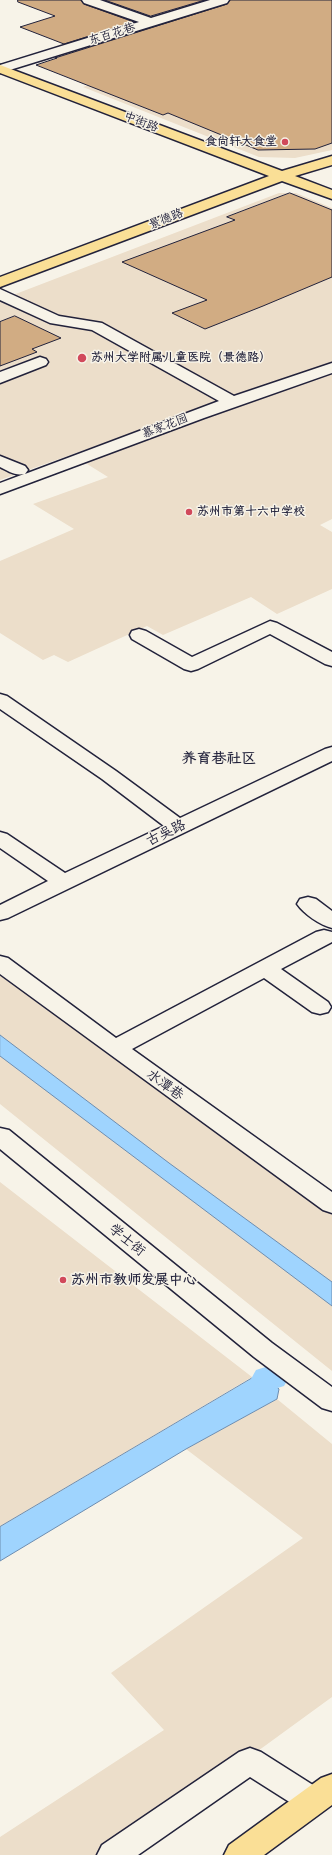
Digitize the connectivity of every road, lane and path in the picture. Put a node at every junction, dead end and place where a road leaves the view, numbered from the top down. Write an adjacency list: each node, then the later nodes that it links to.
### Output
1 (88, 0): 3 (street)
2 (223, 0): 3 (street, 东百花巷)
3 (150, 22): 4 (street, 东百花巷)
4 (0, 69): 6 (main road, 中街路)
5 (332, 160): 6 (main road, 景德路)
6 (282, 176): 7 (main road, 中街路); 8 (main road, 景德路)
7 (332, 195)
8 (0, 282)
9 (0, 294): 13 (street)
10 (40, 362): 12 (street)
11 (332, 368): 13 (street, 慕家花园)
12 (0, 378)
13 (233, 402): 16 (street, 慕家花园)
14 (0, 460): 15 (street)
15 (19, 470)
16 (0, 489)
17 (139, 635): 18 (street)
18 (332, 660)
19 (0, 700): 21 (street)
20 (332, 753): 21 (street, 古吴路)
21 (180, 827): 23 (street, 古吴路)
22 (0, 838): 23 (street)
23 (64, 883): 25 (street, 古吴路)
24 (308, 904): 26 (street)
25 (0, 913)
26 (328, 929): 28 (street)
27 (0, 963): 30 (street, 水潭巷)
28 (264, 968): 29 (street); 30 (street)
29 (320, 1008)
30 (115, 1048): 32 (street, 水潭巷)
31 (0, 1136): 33 (street, 学士街)
32 (332, 1204)
33 (332, 1400)
34 (322, 1794): 35 (street); 36 (main road)
35 (113, 1855)
36 (240, 1855)

